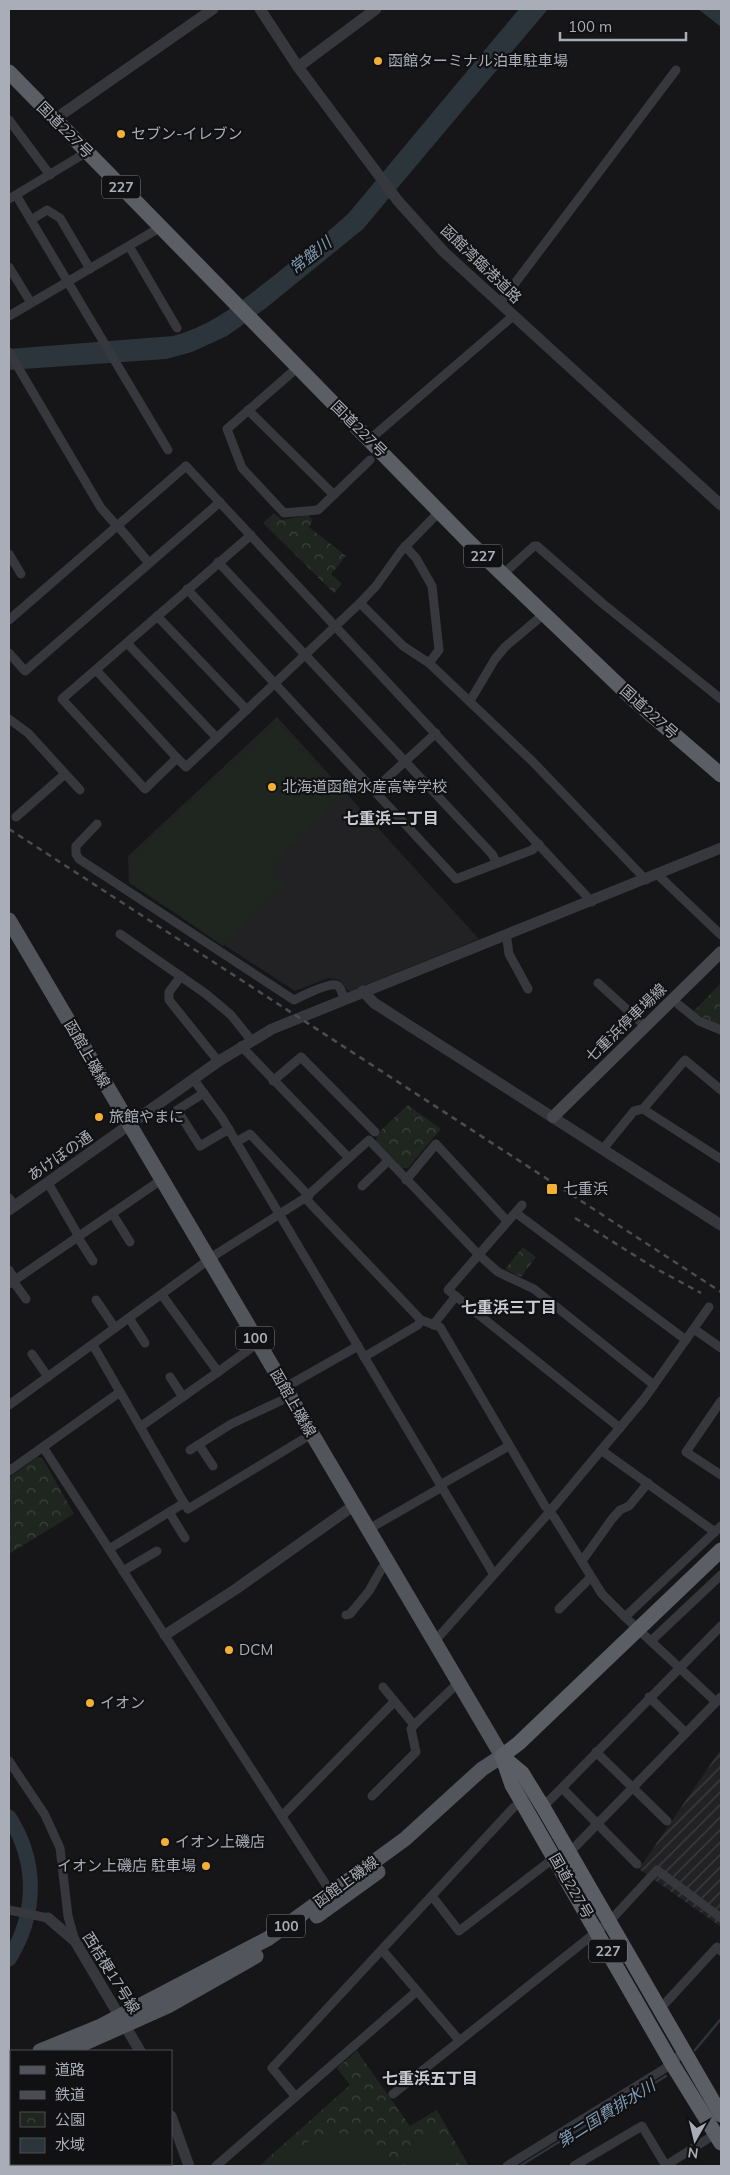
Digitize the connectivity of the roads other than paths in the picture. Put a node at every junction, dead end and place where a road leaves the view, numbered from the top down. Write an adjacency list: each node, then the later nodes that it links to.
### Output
1 (213, 9): 7 (street)
2 (260, 9): 4 (street, 函館湾臨港道路)
3 (376, 9): 4 (street)
4 (298, 68): 19 (street, 函館湾臨港道路)
5 (676, 70): 19 (street)
6 (9, 72): 7 (highway, 国道227号 / 227)
7 (55, 119): 9 (highway, 国道227号 / 227)
8 (9, 120): 10 (street)
9 (87, 152): 10 (street); 13 (highway, 国道227号 / 227)
10 (50, 175): 11 (street)
11 (13, 197): 12 (street)
12 (31, 220): 16 (street); 17 (street)
13 (161, 227): 14 (street); 24 (highway, 国道227号 / 227)
14 (129, 246): 16 (street); 22 (street)
15 (9, 267): 18 (street)
16 (90, 269): 17 (street)
17 (68, 281): 18 (street); 27 (street)
18 (31, 304): 20 (street)
19 (500, 304): 21 (street, 函館湾臨港道路)
20 (9, 316)
21 (513, 316): 26 (street); 31 (street, 函館湾臨港道路)
22 (177, 328)
23 (9, 352): 33 (street)
24 (298, 368): 25 (street); 26 (highway, 国道227号 / 227)
25 (248, 410): 29 (street); 29 (street)
26 (369, 440): 32 (highway, 国道227号 / 227)
27 (168, 450)
28 (370, 460): 29 (street)
29 (334, 494)
30 (220, 502): 33 (street); 34 (street); 38 (street)
31 (721, 505)
32 (440, 511): 35 (street); 40 (highway, 国道227号 / 227)
33 (117, 526): 38 (street); 45 (street)
34 (251, 535): 37 (street); 46 (street)
35 (405, 546): 42 (street); 50 (street)
36 (9, 554): 39 (street)
37 (218, 562): 41 (street); 49 (street)
38 (149, 563): 48 (street)
39 (21, 574)
40 (502, 575): 43 (highway, 国道227号 / 227); 53 (street)
41 (187, 589): 44 (street); 52 (street)
42 (360, 603): 46 (street); 50 (street)
43 (544, 614): 54 (street); 62 (highway, 国道227号 / 227)
44 (158, 616): 47 (street); 55 (street)
45 (9, 620)
46 (336, 626): 49 (street); 57 (street)
47 (127, 643): 51 (street); 58 (street)
48 (9, 653)
49 (306, 655): 52 (street); 60 (street)
50 (429, 663): 54 (street)
51 (96, 670): 59 (street); 59 (street)
52 (275, 684): 55 (street); 64 (street)
53 (721, 699)
54 (470, 701): 71 (street)
55 (247, 710): 58 (street)
56 (9, 719): 61 (street)
57 (436, 732): 60 (street); 67 (street)
58 (217, 738): 59 (street)
59 (177, 758)
60 (405, 761): 64 (street); 69 (street)
61 (65, 774): 63 (street); 65 (street)
62 (721, 775)
63 (80, 790)
64 (374, 790): 69 (street)
65 (16, 817)
66 (97, 824): 82 (street)
67 (539, 844): 69 (street); 72 (street)
68 (721, 848): 70 (street, あけぼの通)
69 (497, 863)
70 (658, 875): 71 (street, あけぼの通); 75 (street)
71 (646, 880): 72 (street, あけぼの通)
72 (592, 902): 81 (street, あけぼの通)
73 (9, 920): 94 (main road, 函館上磯線 / 100)
74 (120, 934): 78 (street)
75 (721, 935)
76 (507, 940): 80 (street)
77 (721, 952): 84 (main road, 七重浜停車場線)
78 (181, 976): 86 (street); 87 (street)
79 (598, 983): 84 (street)
80 (528, 989)
81 (363, 991): 82 (street, あけぼの通); 93 (street)
82 (344, 998): 86 (street, あけぼの通)
83 (678, 1005): 85 (street)
84 (645, 1026): 93 (main road, 七重浜停車場線)
85 (721, 1030)
86 (246, 1043): 87 (street, あけぼの通); 89 (street)
87 (218, 1061): 88 (street, あけぼの通)
88 (194, 1080): 91 (street); 94 (street, あけぼの通)
89 (273, 1081): 96 (street); 99 (street)
90 (721, 1090): 92 (street)
91 (204, 1093): 95 (street); 95 (street)
92 (643, 1109): 98 (street); 100 (street)
93 (553, 1117): 98 (street)
94 (130, 1126): 102 (main road, 函館上磯線 / 100); 104 (street, あけぼの通)
95 (229, 1129): 97 (street)
96 (375, 1132)
97 (236, 1142): 106 (street); 111 (street)
98 (603, 1149): 113 (street)
99 (349, 1158): 101 (street); 106 (street)
100 (721, 1159)
101 (388, 1161): 103 (street); 105 (street)
102 (161, 1180): 109 (street); 117 (main road, 函館上磯線 / 100)
103 (406, 1180): 112 (street); 116 (street)
104 (48, 1183): 107 (street, あけぼの通); 114 (street)
105 (362, 1186)
106 (307, 1197): 111 (street); 127 (street)
107 (11, 1205)
108 (522, 1205): 110 (street)
109 (112, 1213): 114 (street); 115 (street)
110 (516, 1213): 112 (street); 131 (street)
111 (280, 1215): 117 (street); 135 (street)
112 (507, 1221): 116 (street)
113 (721, 1225)
114 (78, 1235): 118 (street); 120 (street)
115 (130, 1242)
116 (478, 1254): 122 (street); 142 (street)
117 (209, 1260): 121 (street); 133 (main road, 函館上磯線 / 100)
118 (93, 1261)
119 (9, 1270): 120 (street)
120 (12, 1282): 123 (street)
121 (162, 1295): 126 (street); 139 (street)
122 (456, 1296): 128 (street); 149 (street)
123 (26, 1299)
124 (96, 1300): 129 (street)
125 (709, 1307): 130 (street)
126 (129, 1318): 129 (street); 132 (street)
127 (420, 1320): 128 (street); 138 (street)
128 (434, 1325): 152 (street)
129 (115, 1328): 134 (street)
130 (694, 1329): 131 (street); 136 (street)
131 (686, 1340): 142 (street)
132 (146, 1343)
133 (258, 1343): 139 (street); 144 (main road, 函館上磯線 / 100)
134 (93, 1345): 140 (street); 143 (street)
135 (358, 1346): 138 (street); 144 (street)
136 (721, 1348)
137 (32, 1354): 140 (street)
138 (364, 1357): 160 (street)
139 (218, 1372): 145 (street)
140 (48, 1377): 146 (street)
141 (170, 1377): 145 (street)
142 (654, 1385): 149 (street)
143 (120, 1392): 148 (street); 153 (street)
144 (287, 1392): 151 (street); 162 (main road, 函館上磯線 / 100)
145 (183, 1397): 148 (street)
146 (9, 1405)
147 (720, 1407): 158 (street)
148 (140, 1427): 161 (street)
149 (620, 1428): 155 (street)
150 (305, 1438): 161 (street)
151 (199, 1445): 154 (street); 156 (street)
152 (510, 1446): 160 (street); 163 (street)
153 (43, 1447): 157 (street); 168 (street)
154 (190, 1450)
155 (601, 1450): 159 (street); 163 (street)
156 (212, 1466)
157 (9, 1471)
158 (721, 1475)
159 (648, 1483): 165 (street); 171 (street)
160 (441, 1486): 166 (street); 174 (street)
161 (184, 1503): 164 (street)
162 (353, 1506): 166 (main road, 函館上磯線 / 100); 182 (street)
163 (550, 1511): 171 (street); 174 (street)
164 (169, 1512): 167 (street); 168 (street)
165 (718, 1529): 179 (street)
166 (367, 1530): 184 (main road, 函館上磯線 / 100)
167 (185, 1538)
168 (109, 1549): 173 (street)
169 (721, 1550): 181 (highway)
170 (157, 1551): 173 (street)
171 (582, 1561): 176 (street)
172 (382, 1568): 178 (street)
173 (123, 1571): 182 (street)
174 (493, 1573): 184 (street)
175 (721, 1575): 183 (street)
176 (592, 1577): 177 (street); 179 (street)
177 (559, 1609)
178 (346, 1615)
179 (625, 1617): 181 (street)
180 (721, 1626): 185 (street)
181 (638, 1629): 183 (street); 194 (highway)
182 (165, 1635): 201 (street)
183 (652, 1640): 185 (street)
184 (434, 1642): 186 (main road, 函館上磯線 / 100)
185 (680, 1666): 188 (street); 189 (street)
186 (458, 1683): 191 (street); 194 (main road, 函館上磯線 / 100)
187 (383, 1687): 190 (street)
188 (649, 1697): 192 (street); 193 (street)
189 (719, 1699): 192 (street)
190 (394, 1702): 191 (street); 201 (street)
191 (414, 1725): 198 (street)
192 (686, 1733): 197 (street)
193 (596, 1752): 196 (street); 197 (street)
194 (502, 1756): 199 (highway, 国道227号 / 227); 205 (highway, 国道227号 / 227); 207 (main road, 函館上磯線 / 100); 219 (main road, 函館上磯線 / 100)
195 (9, 1761): 214 (street)
196 (562, 1788): 199 (street); 203 (street)
197 (633, 1788): 202 (street); 203 (street)
198 (372, 1796)
199 (543, 1806): 204 (highway, 国道227号 / 227)
200 (514, 1807): 208 (street)
201 (282, 1815): 207 (street)
202 (667, 1821)
203 (597, 1825): 204 (street); 206 (street)
204 (570, 1852): 212 (highway, 国道227号 / 227)
205 (554, 1858): 208 (street); 213 (highway, 国道227号 / 227)
206 (637, 1864)
207 (332, 1894): 219 (main road, 函館上磯線 / 100)
208 (432, 1896): 215 (street)
209 (9, 1910): 210 (street)
210 (48, 1918): 214 (street, 西桔梗17号線)
211 (721, 1918): 212 (street)
212 (610, 1921): 213 (street); 218 (highway, 国道227号 / 227)
213 (596, 1931): 220 (street); 225 (highway, 国道227号 / 227)
214 (75, 1941): 219 (street, 西桔梗17号線)
215 (383, 1951): 217 (street); 227 (street)
216 (721, 1951): 218 (street)
217 (417, 1992): 220 (street); 227 (street)
218 (659, 2010): 224 (highway, 国道227号 / 227)
219 (123, 2021): 221 (main road, 函館上磯線 / 100); 222 (main road, 函館上磯線 / 100); 223 (street, 西桔梗17号線)
220 (459, 2040): 226 (street)
221 (43, 2050)
222 (69, 2050)
223 (139, 2050)
224 (684, 2051): 225 (street); 228 (highway, 国道227号 / 227)
225 (671, 2062): 230 (highway, 国道227号 / 227); 234 (street)
226 (392, 2094)
227 (295, 2096): 233 (street)
228 (721, 2115)
229 (172, 2119): 232 (street)
230 (719, 2136): 236 (street)
231 (587, 2163): 235 (street); 236 (street)
232 (189, 2166)
233 (216, 2166)
234 (507, 2166)
235 (574, 2166)
236 (666, 2166)

